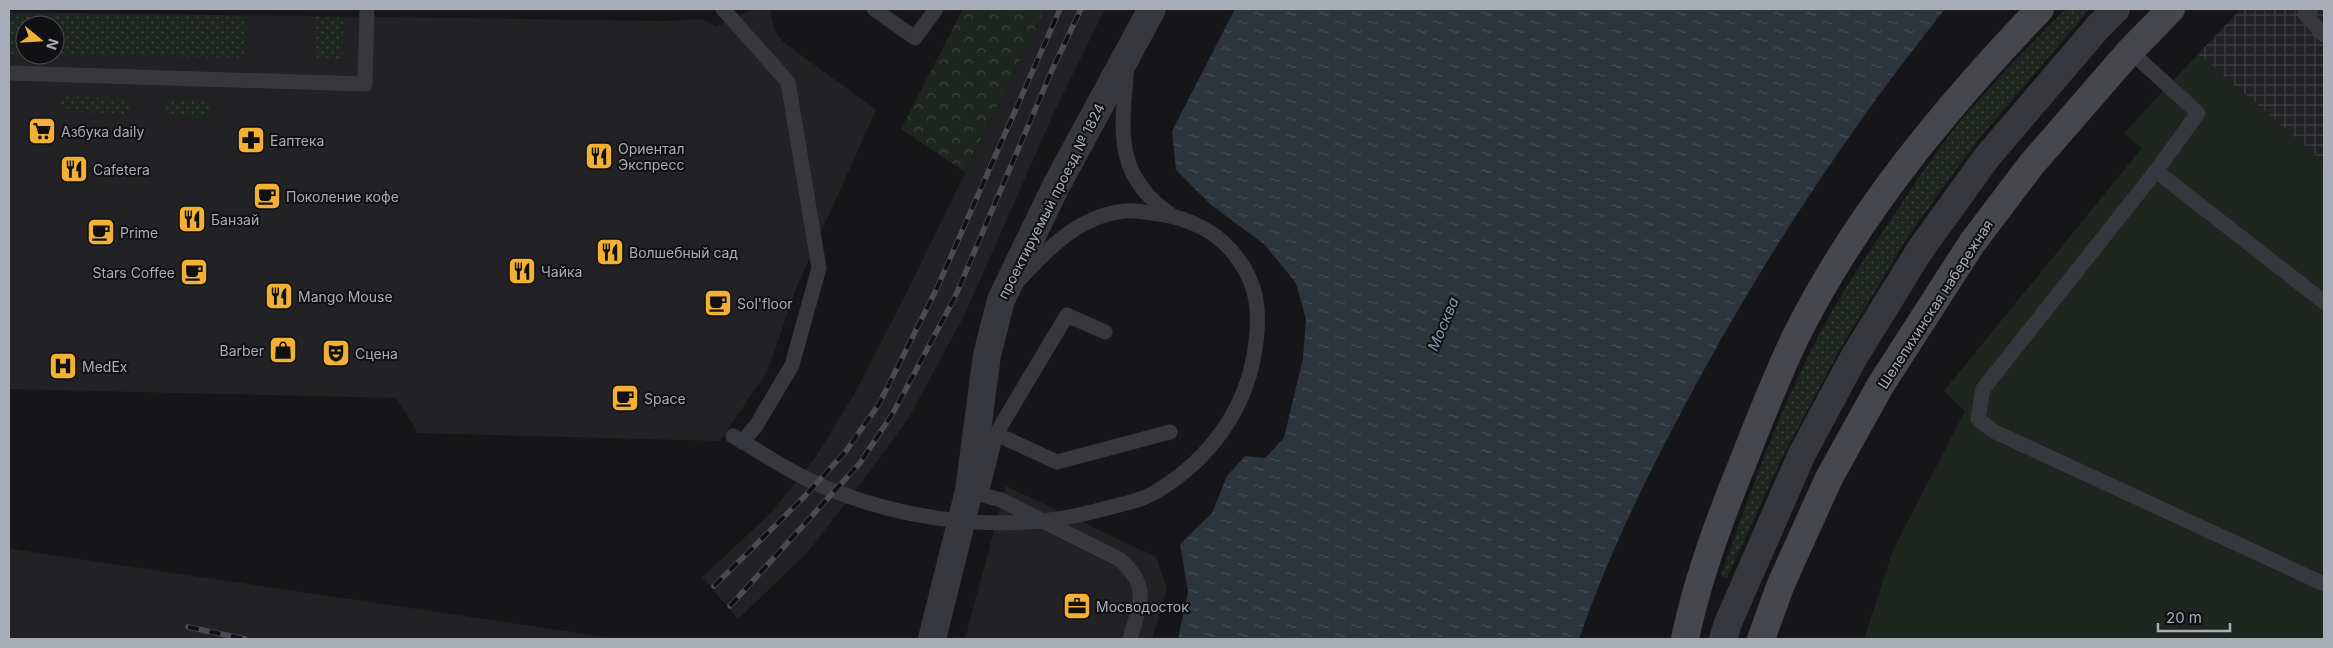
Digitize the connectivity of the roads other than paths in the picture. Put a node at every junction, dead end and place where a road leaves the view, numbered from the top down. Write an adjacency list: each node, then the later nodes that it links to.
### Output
1 (367, 9): 13 (lane)
2 (723, 9): 15 (lane)
3 (874, 9): 4 (lane)
4 (936, 9)
5 (1152, 9): 11 (street, проектируемый проезд № 1824)
6 (2040, 9): 25 (main road)
7 (2116, 9): 26 (street)
8 (2172, 9): 12 (main road, Шелепихинская набережная)
9 (2305, 11): 10 (lane)
10 (2324, 35)
11 (1128, 50): 15 (lane); 16 (street, проектируемый проезд № 1824)
12 (2130, 51): 14 (lane); 27 (main road, Шелепихинская набережная)
13 (9, 73)
14 (2156, 172): 17 (lane); 22 (lane)
15 (1173, 216): 16 (lane)
16 (1001, 300): 21 (street, проектируемый проезд № 1824)
17 (2324, 302)
18 (1106, 332): 20 (lane)
19 (1170, 432): 20 (lane)
20 (996, 434): 21 (lane)
21 (975, 493): 23 (street, проектируемый проезд № 1824); 24 (lane)
22 (2324, 584)
23 (932, 639)
24 (1130, 639)
25 (1685, 639)
26 (1723, 639)
27 (1761, 639)

